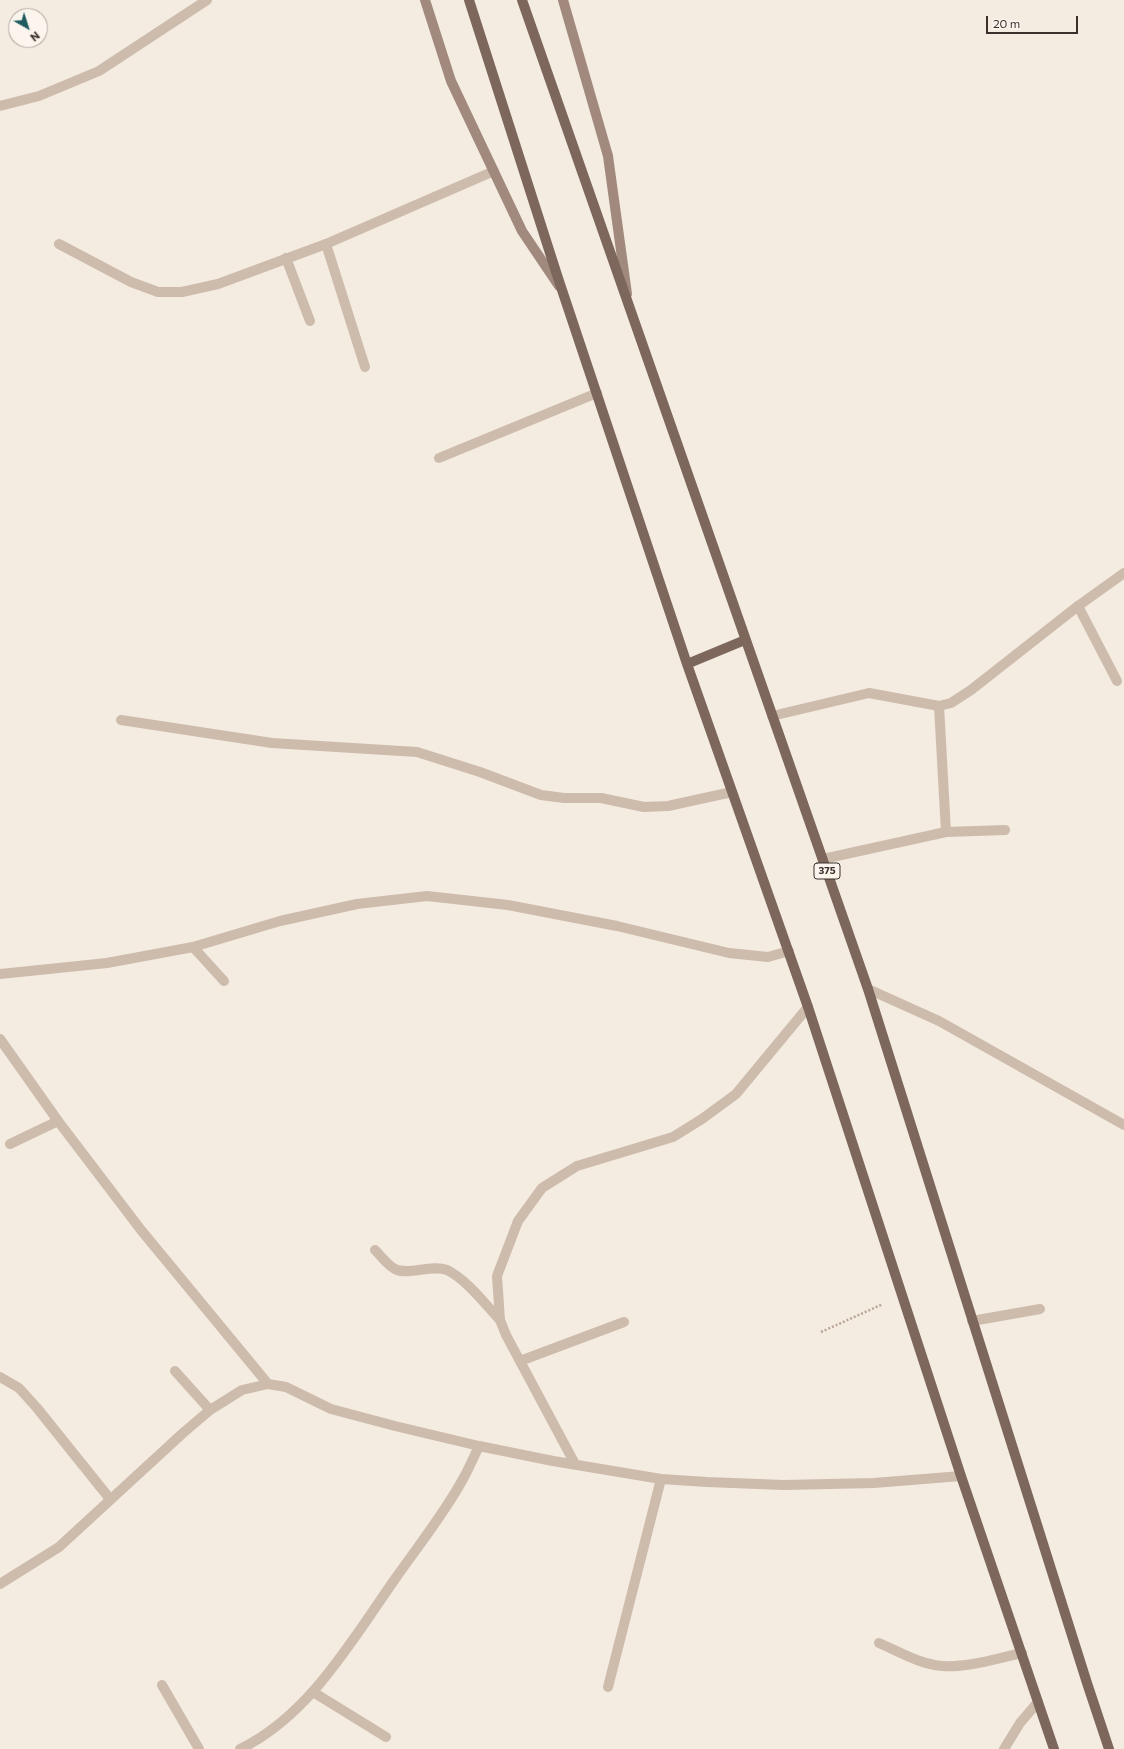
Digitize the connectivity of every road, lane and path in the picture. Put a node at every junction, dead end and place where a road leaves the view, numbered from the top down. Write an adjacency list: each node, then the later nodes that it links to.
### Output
1 (207, 0): 6 (street)
2 (425, 0): 7 (main road)
3 (469, 0): 11 (main road)
4 (522, 0): 12 (main road, 375)
5 (563, 0): 12 (main road, 375)
6 (0, 106)
7 (494, 171): 9 (street); 11 (main road)
8 (59, 244): 10 (street)
9 (326, 244): 10 (street); 14 (street)
10 (286, 258): 13 (street)
11 (563, 291): 15 (main road)
12 (630, 308): 19 (main road, 375)
13 (310, 321)
14 (365, 367)
15 (597, 393): 16 (street); 20 (main road)
16 (439, 458)
17 (1124, 573): 18 (street)
18 (1078, 606): 21 (street); 22 (street)
19 (745, 640): 20 (main road); 23 (main road, 375)
20 (687, 664): 25 (main road)
21 (1117, 681)
22 (939, 706): 23 (street); 27 (street)
23 (772, 716): 28 (main road, 375)
24 (121, 720): 25 (street)
25 (732, 792): 30 (main road)
26 (1004, 830): 27 (street)
27 (946, 832): 28 (street)
28 (823, 859): 33 (main road, 375)
29 (193, 947): 30 (street); 31 (street); 32 (street)
30 (789, 950): 34 (main road)
31 (0, 974)
32 (224, 981)
33 (868, 989): 37 (street); 43 (main road, 375)
34 (808, 1007): 40 (main road); 42 (street)
35 (1, 1044): 36 (street)
36 (58, 1121): 38 (street); 49 (street)
37 (1124, 1125)
38 (10, 1144)
39 (375, 1250): 42 (street)
40 (902, 1295): 45 (path); 53 (main road)
41 (1040, 1309): 43 (street)
42 (500, 1320): 46 (street)
43 (972, 1321): 68 (main road, 375)
44 (624, 1322): 46 (street)
45 (821, 1332)
46 (520, 1361): 52 (street)
47 (175, 1371): 50 (street)
48 (0, 1377): 55 (street)
49 (268, 1384): 50 (street); 51 (street)
50 (210, 1410): 55 (street)
51 (479, 1446): 52 (street); 61 (street)
52 (575, 1464): 54 (street)
53 (961, 1476): 54 (street); 58 (main road)
54 (661, 1479): 60 (street)
55 (110, 1499): 56 (street)
56 (0, 1584)
57 (880, 1643): 58 (street)
58 (1022, 1653): 62 (main road)
59 (162, 1685): 64 (street)
60 (608, 1687)
61 (313, 1692): 63 (street); 65 (street)
62 (1038, 1702): 66 (street); 67 (main road)
63 (386, 1737)
64 (199, 1749)
65 (240, 1749)
66 (1004, 1749)
67 (1054, 1749)
68 (1109, 1749)

